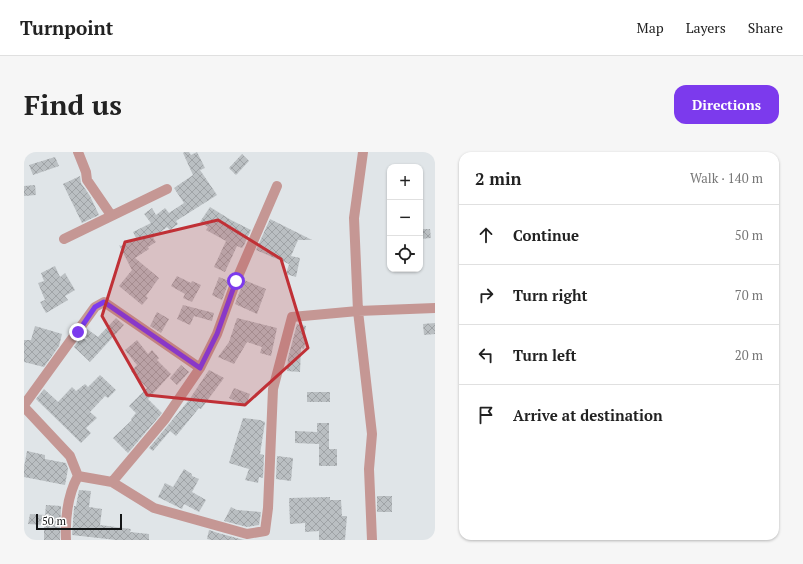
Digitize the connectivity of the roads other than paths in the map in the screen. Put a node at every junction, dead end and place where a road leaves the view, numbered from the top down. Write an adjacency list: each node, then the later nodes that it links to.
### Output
1 (78, 152): 5 (street)
2 (362, 152): 8 (street)
3 (276, 186): 9 (street)
4 (167, 189): 5 (street)
5 (110, 216): 6 (street)
6 (64, 239)
7 (435, 308): 8 (street)
8 (358, 310): 12 (street); 14 (street)
9 (200, 368): 10 (street); 12 (street)
10 (24, 406): 11 (street)
11 (78, 476): 12 (street); 13 (street)
12 (112, 482)
13 (66, 540)
14 (372, 540)

